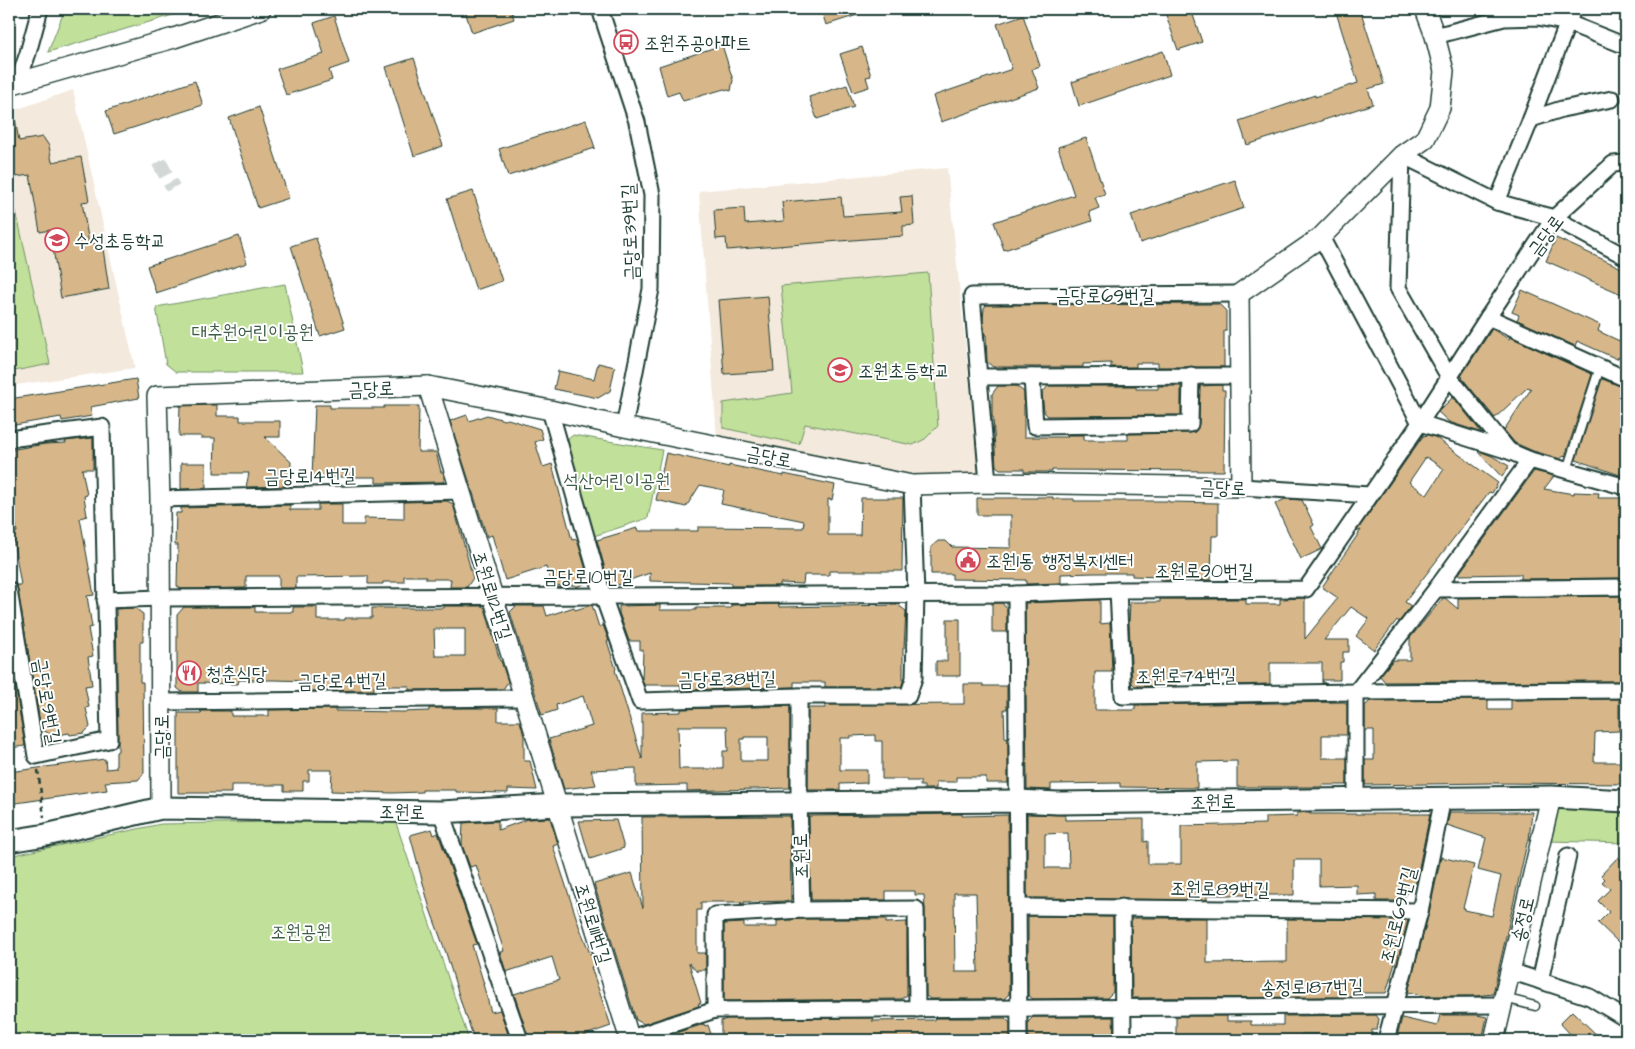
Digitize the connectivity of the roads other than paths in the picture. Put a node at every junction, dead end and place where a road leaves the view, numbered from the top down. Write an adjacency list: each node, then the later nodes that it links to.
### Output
1 (40, 9): 8 (street)
2 (261, 9): 8 (street)
3 (600, 9): 30 (street, 금당로39번길)
4 (1424, 9): 6 (street)
5 (1570, 16): 6 (street); 7 (street); 10 (street)
6 (1435, 36): 11 (street)
7 (1626, 46)
8 (13, 84)
9 (1612, 99): 10 (street)
10 (1530, 119): 14 (street)
11 (1402, 155): 14 (street); 16 (street); 25 (street)
12 (1620, 164): 13 (street, 금당로); 15 (street, 금당로)
13 (1626, 174)
14 (1497, 202): 15 (street)
15 (1554, 218): 17 (street); 19 (street, 금당로)
16 (1321, 237): 18 (street); 29 (street)
17 (1626, 257)
18 (1238, 294): 22 (street); 23 (street, 금당로69번길)
19 (1488, 317): 20 (street); 25 (street, 금당로)
20 (1600, 367): 26 (street); 34 (lane)
21 (1191, 375): 22 (street); 24 (street); 24 (street)
22 (1240, 376): 37 (street)
23 (979, 377): 24 (street); 35 (street)
24 (1032, 377)
25 (1450, 377): 29 (street, 금당로); 32 (street)
26 (1626, 379)
27 (428, 386): 28 (street, 금당로); 39 (street, 조원로112번길); 41 (street, 금당로)
28 (550, 410): 30 (street, 금당로); 48 (street, 금당로38번길)
29 (1420, 424): 32 (street); 40 (street, 금당로)
30 (624, 427): 36 (street, 금당로)
31 (9, 439): 51 (street, 금당로9번길)
32 (1509, 451): 33 (street)
33 (1530, 460): 34 (street); 43 (street)
34 (1567, 470): 38 (street)
35 (988, 483): 36 (street, 금당로); 37 (street, 금당로)
36 (912, 485): 46 (street, 금당로38번길)
37 (1242, 487): 40 (street, 금당로)
38 (1626, 487)
39 (461, 491): 41 (street, 금당로14번길); 49 (street, 조원로112번길)
40 (1370, 495): 45 (street, 조원로90번길)
41 (160, 499): 50 (street, 금당로)
42 (1626, 588): 43 (street)
43 (1436, 589): 53 (street)
44 (9, 590): 51 (street, 금당로9번길)
45 (1118, 590): 47 (street, 조원로90번길); 53 (street, 조원로74번길)
46 (916, 594): 47 (street, 금당로10번길); 48 (street, 금당로10번길); 54 (street, 금당로38번길)
47 (1016, 594): 60 (street)
48 (603, 596): 49 (street, 금당로10번길); 54 (street, 금당로38번길)
49 (493, 597): 50 (street, 금당로10번길); 55 (street, 조원로112번길)
50 (160, 598): 51 (street); 56 (street, 금당로)
51 (105, 600)
52 (1626, 690): 53 (street, 조원로74번길)
53 (1356, 692): 59 (street)
54 (799, 696): 62 (street, 조원로)
55 (525, 698): 56 (street, 금당로4번길); 63 (street, 조원로112번길)
56 (161, 702): 64 (street, 금당로)
57 (1551, 797): 58 (main road, 조원로); 61 (main road, 조원로); 72 (street, 송정로)
58 (1443, 798): 59 (main road, 조원로); 71 (street, 조원로69번길)
59 (1356, 799): 60 (main road, 조원로)
60 (1018, 801): 62 (main road, 조원로); 68 (street)
61 (1626, 801)
62 (799, 802): 63 (main road, 조원로); 70 (street, 조원로)
63 (558, 805): 65 (main road, 조원로); 83 (street, 조원로111번길)
64 (162, 808): 65 (main road, 조원로); 66 (main road, 조원로)
65 (441, 812): 82 (street)
66 (9, 841)
67 (1568, 856): 73 (street)
68 (1018, 906): 69 (street, 조원로89번길); 79 (street)
69 (1122, 907): 71 (street, 조원로89번길); 77 (street)
70 (802, 910): 78 (street); 80 (street)
71 (1420, 911): 75 (street, 조원로69번길)
72 (1510, 971): 73 (street); 74 (street, 송정로)
73 (1540, 981): 81 (street)
74 (1503, 1002): 75 (street, 송정로187번길); 76 (lane); 87 (street, 송정로)
75 (1394, 1005): 77 (street, 송정로187번길); 86 (street, 조원로69번길)
76 (1535, 1006)
77 (1122, 1008): 79 (street, 송정로187번길); 85 (street)
78 (917, 1009): 79 (street, 송정로187번길); 80 (street, 송정로187번길)
79 (1019, 1009): 84 (street)
80 (715, 1010): 83 (street, 송정로187번길)
81 (1626, 1019)
82 (520, 1040)
83 (628, 1040)
84 (1019, 1040)
85 (1122, 1040)
86 (1386, 1040)
87 (1494, 1040)

